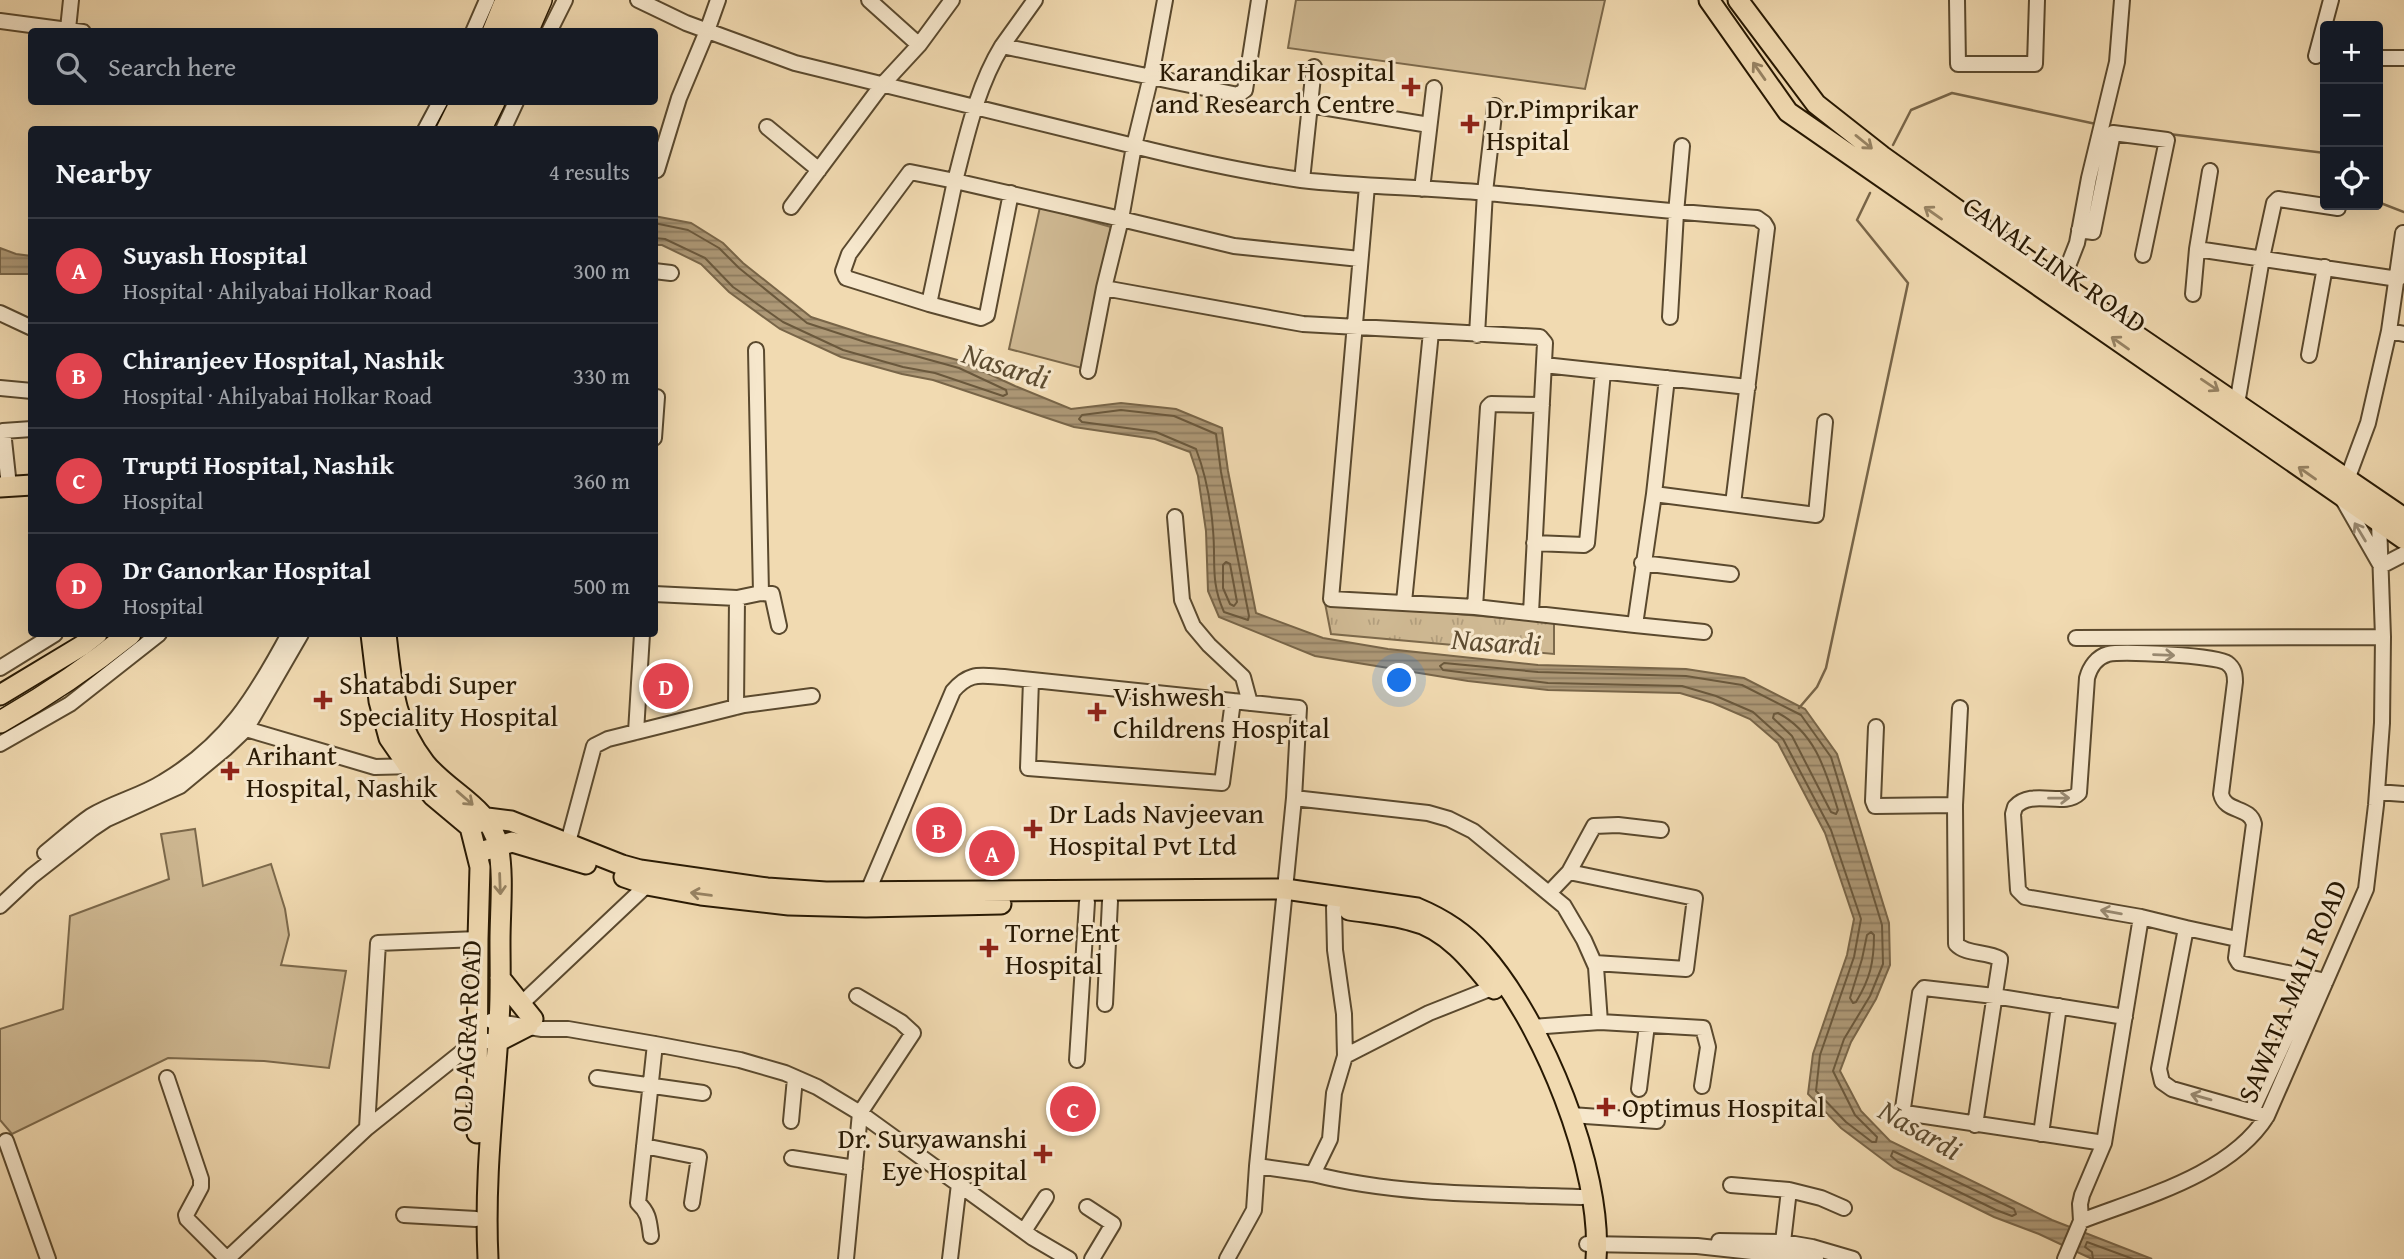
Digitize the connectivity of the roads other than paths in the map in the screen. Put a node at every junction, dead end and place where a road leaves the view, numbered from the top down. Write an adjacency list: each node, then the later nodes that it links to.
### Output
1 (71, 0): 23 (street)
2 (487, 0): 24 (street)
3 (505, 0): 25 (main road)
4 (520, 0): 26 (highway)
5 (541, 0): 27 (highway)
6 (551, 0): 28 (main road)
7 (565, 0): 29 (street)
8 (638, 0): 30 (street)
9 (718, 0): 30 (street)
10 (869, 0): 31 (street)
11 (952, 0): 31 (street)
12 (1035, 0): 32 (street)
13 (1165, 0): 37 (street)
14 (1259, 0): 37 (street)
15 (1709, 0): 58 (main road, CANAL LINK ROAD, one-way to 15)
16 (1738, 0): 49 (main road, CANAL LINK ROAD)
17 (1957, 0): 18 (street)
18 (2037, 0)
19 (2122, 0): 59 (street)
20 (2330, 0): 33 (street)
21 (0, 21): 22 (street)
22 (60, 28)
23 (68, 28)
24 (474, 28)
25 (494, 28)
26 (508, 28)
27 (529, 28)
28 (539, 28)
29 (551, 28)
30 (707, 31): 38 (street); 62 (street)
31 (919, 45): 38 (street)
32 (1002, 46): 37 (street); 48 (street)
33 (2316, 56)
34 (2383, 58): 35 (street)
35 (2404, 58)
36 (1314, 67): 46 (street)
37 (1151, 76): 60 (street)
38 (882, 85): 48 (street); 63 (street)
39 (1434, 88): 50 (street)
40 (438, 105): 51 (street)
41 (458, 105): 52 (main road)
42 (472, 105): 53 (highway)
43 (492, 105): 54 (highway)
44 (500, 105): 55 (main road)
45 (514, 105): 56 (street)
46 (1311, 105): 50 (street); 65 (street)
47 (1495, 106): 69 (street)
48 (974, 108): 60 (street); 66 (street)
49 (1834, 118): 58 (main road); 84 (main road, CANAL LINK ROAD, one-way to 84)
50 (1429, 125): 68 (street)
51 (427, 126)
52 (448, 126)
53 (461, 126)
54 (482, 126)
55 (489, 126)
56 (504, 126)
57 (767, 127): 63 (street)
58 (1818, 133): 113 (main road, CANAL LINK ROAD, one-way to 58)
59 (2105, 141): 77 (street); 84 (street)
60 (1134, 146): 65 (street); 74 (street)
61 (1682, 146): 73 (street)
62 (658, 167)
63 (819, 170): 72 (street)
64 (2210, 171): 76 (street)
65 (1302, 180): 67 (street)
66 (955, 181): 70 (street); 87 (street); 87 (street)
67 (1367, 186): 68 (street); 79 (street)
68 (1422, 190): 69 (street)
69 (1485, 192): 73 (street); 94 (street)
70 (1011, 193): 74 (street); 87 (street)
71 (2320, 206): 78 (street)
72 (791, 207)
73 (1676, 213): 89 (street); 101 (street)
74 (1121, 219): 79 (street); 85 (street)
75 (2403, 233): 83 (street)
76 (2197, 249): 78 (street); 86 (street)
77 (2143, 256)
78 (2262, 258): 80 (street); 104 (street)
79 (1360, 259): 91 (street)
80 (2325, 267): 83 (street); 96 (street)
81 (658, 271): 82 (street)
82 (671, 273)
83 (2398, 279): 93 (street)
84 (2061, 284): 104 (main road, CANAL LINK ROAD, one-way to 104)
85 (1104, 288): 91 (street); 98 (street)
86 (2193, 294)
87 (929, 304)
88 (0, 313): 90 (street)
89 (1670, 317)
90 (28, 326)
91 (1354, 326): 92 (street); 127 (street)
92 (1431, 332): 94 (street); 127 (street)
93 (2397, 333): 109 (street)
94 (1477, 335): 97 (street)
95 (755, 350): 124 (street)
96 (2309, 355)
97 (1544, 365): 99 (street); 105 (street)
98 (1088, 371)
99 (1602, 372): 100 (street); 119 (street)
100 (1667, 379): 101 (street); 112 (street)
101 (1748, 387): 114 (street)
102 (0, 388): 103 (street)
103 (28, 391)
104 (2237, 404): 109 (main road, CANAL LINK ROAD)
105 (1542, 405): 119 (street); 128 (street)
106 (1825, 422): 114 (street)
107 (28, 429): 108 (street)
108 (1, 430): 111 (street)
109 (2348, 477): 115 (main road, CANAL LINK ROAD)
110 (28, 485): 111 (main road)
111 (5, 486)
112 (1654, 494): 114 (street); 121 (street)
113 (2342, 497): 115 (main road, CANAL LINK ROAD); 122 (street, one-way to 113)
114 (1732, 504)
115 (2382, 513): 117 (main road, CANAL LINK ROAD); 118 (main road, CANAL LINK ROAD); 122 (street, SAWATA MALI ROAD)
116 (1175, 517): 151 (street)
117 (2404, 518)
118 (2404, 539)
119 (1534, 543): 129 (street)
120 (2404, 554): 122 (street)
121 (1642, 563): 123 (street); 130 (street)
122 (2381, 566): 144 (street, SAWATA MALI ROAD)
123 (1731, 574)
124 (761, 593): 126 (street); 131 (street)
125 (658, 594): 126 (street)
126 (737, 598): 153 (street)
127 (1404, 602): 128 (street)
128 (1475, 607): 129 (street)
129 (1531, 613): 130 (street)
130 (1635, 625): 132 (street)
131 (779, 626)
132 (1704, 632)
133 (50, 637): 146 (street)
134 (93, 637): 148 (main road)
135 (106, 637): 152 (highway)
136 (126, 637): 155 (highway)
137 (138, 637): 158 (main road)
138 (155, 637): 160 (street)
139 (287, 637): 156 (street)
140 (299, 637): 156 (street)
141 (371, 637): 161 (main road)
142 (386, 637): 161 (main road)
143 (642, 637): 159 (street)
144 (2384, 637): 145 (street); 162 (street, SAWATA MALI ROAD)
145 (2076, 638)
146 (0, 668)
147 (1031, 680): 150 (street); 150 (street); 177 (street)
148 (0, 695)
149 (811, 696): 153 (street)
150 (1233, 701): 151 (street)
151 (1250, 703): 164 (street)
152 (0, 706)
153 (736, 707): 159 (street)
154 (1960, 708): 165 (street)
155 (0, 722)
156 (241, 724): 161 (street); 168 (street)
157 (1876, 727): 165 (street)
158 (0, 729)
159 (636, 732): 170 (street)
160 (0, 744)
161 (418, 766): 166 (main road)
162 (2377, 792): 163 (street); 188 (street, SAWATA MALI ROAD)
163 (2404, 794)
164 (1294, 798): 174 (street); 176 (street)
165 (1955, 805): 191 (street)
166 (479, 823): 169 (main road, OLD AGRA ROAD); 170 (main road); 171 (main road, OLD AGRA ROAD)
167 (1661, 830): 172 (street)
168 (64, 844): 175 (street); 180 (street)
169 (498, 845): 170 (main road); 171 (main road); 187 (main road, OLD AGRA ROAD, one-way to 187)
170 (566, 850): 173 (main road); 177 (main road)
171 (479, 860): 184 (main road, OLD AGRA ROAD)
172 (1569, 872): 174 (street); 186 (street)
173 (647, 885): 177 (main road, one-way to 173); 194 (street)
174 (1549, 893): 186 (street)
175 (0, 894)
176 (1285, 895): 177 (main road); 178 (main road); 181 (main road); 199 (main road); 223 (street)
177 (867, 899): 179 (main road)
178 (1110, 901): 179 (main road); 192 (street)
179 (1087, 902): 203 (street)
180 (0, 906)
181 (1334, 907): 189 (main road); 202 (street)
182 (2141, 917): 183 (street); 185 (street, one-way to 185); 196 (street)
183 (2186, 928): 185 (street); 212 (street, one-way to 183)
184 (478, 939): 200 (main road, OLD AGRA ROAD); 217 (street)
185 (2237, 939): 188 (street)
186 (1595, 963): 197 (street)
187 (500, 978): 194 (main road); 195 (main road, OLD AGRA ROAD)
188 (2319, 980): 212 (street, SAWATA MALI ROAD)
189 (1492, 988): 202 (street); 229 (main road)
190 (857, 996): 211 (street)
191 (1994, 996): 193 (street); 216 (street); 216 (street)
192 (1105, 1004)
193 (2059, 1006): 196 (street); 218 (street)
194 (528, 1016): 195 (street); 200 (main road); 201 (street)
195 (499, 1017): 200 (main road, OLD AGRA ROAD); 200 (street)
196 (2125, 1017): 220 (street)
197 (1600, 1022): 198 (street); 199 (street)
198 (1647, 1025): 208 (street); 209 (street)
199 (1532, 1027): 213 (main road)
200 (482, 1028): 217 (street); 235 (main road, OLD AGRA ROAD); 245 (main road, OLD AGRA ROAD)
201 (655, 1044): 206 (street); 207 (street)
202 (1345, 1056): 225 (street)
203 (1077, 1060)
204 (597, 1077): 207 (street)
205 (167, 1078): 243 (street)
206 (795, 1078): 211 (street); 214 (street)
207 (651, 1084): 210 (street); 221 (street)
208 (1702, 1086)
209 (1639, 1089)
210 (703, 1093)
211 (860, 1113): 224 (street); 226 (street)
212 (2260, 1113): 236 (street, SAWATA MALI ROAD)
213 (1570, 1115): 215 (street); 229 (main road)
214 (791, 1121)
215 (1657, 1121)
216 (1975, 1125): 218 (street)
217 (367, 1128): 243 (street)
218 (2041, 1134): 220 (street)
219 (6, 1141): 242 (street)
220 (2105, 1143): 236 (street)
221 (644, 1146): 231 (street); 238 (street)
222 (792, 1158): 224 (street)
223 (1256, 1166): 225 (street); 250 (street)
224 (855, 1167): 246 (street)
225 (1313, 1174): 229 (street)
226 (959, 1184): 237 (street); 247 (street)
227 (1731, 1185): 228 (street)
228 (1789, 1190): 233 (street); 239 (street)
229 (1587, 1196): 241 (main road)
230 (1046, 1197): 237 (street)
231 (692, 1203)
232 (1087, 1207): 249 (street)
233 (1844, 1208)
234 (404, 1215): 235 (street)
235 (475, 1219): 244 (main road, OLD AGRA ROAD)
236 (2081, 1222): 253 (street)
237 (1024, 1231): 248 (street)
238 (651, 1236)
239 (1783, 1242): 240 (street); 252 (street)
240 (1697, 1246): 241 (street); 251 (street)
241 (1591, 1252)
242 (48, 1259)
243 (227, 1259)
244 (477, 1259)
245 (488, 1259)
246 (846, 1259)
247 (950, 1259)
248 (1069, 1259)
249 (1092, 1259)
250 (1227, 1259)
251 (1816, 1259)
252 (1853, 1259)
253 (2065, 1259)

